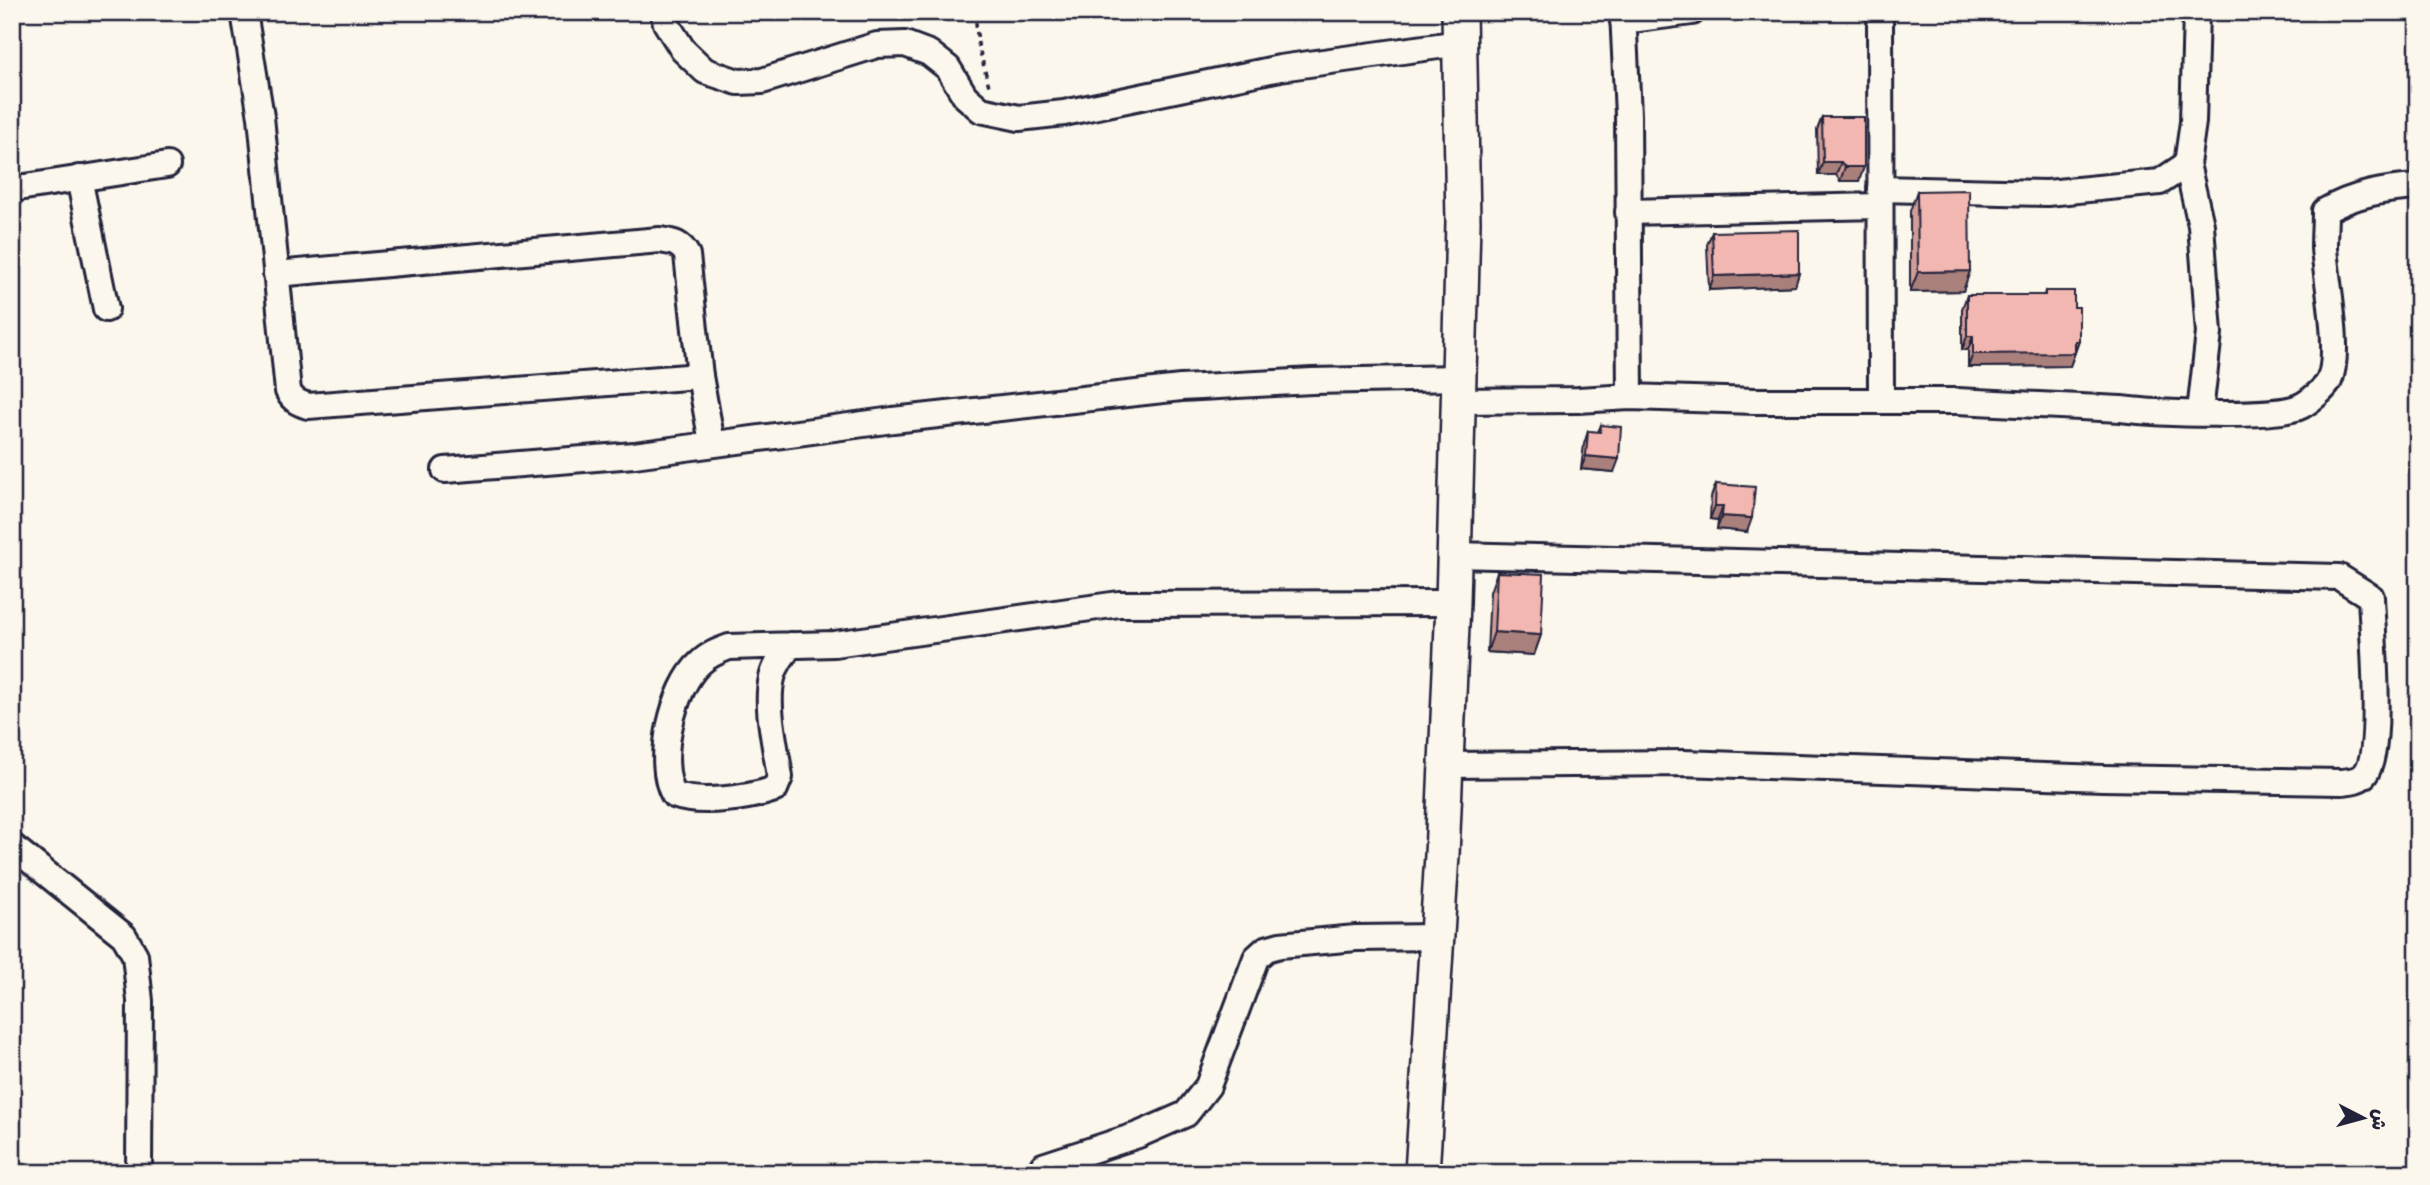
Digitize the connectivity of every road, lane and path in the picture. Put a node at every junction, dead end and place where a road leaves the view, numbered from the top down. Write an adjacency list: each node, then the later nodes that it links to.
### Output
1 (244, 12): 17 (street)
2 (663, 12): 9 (street)
3 (975, 12): 9 (path)
4 (1692, 12): 7 (street)
5 (1880, 12): 15 (street)
6 (2196, 12): 10 (street)
7 (1623, 17): 16 (street)
8 (1460, 27): 9 (street); 20 (main road)
9 (996, 115)
10 (2187, 164): 15 (street); 23 (street)
11 (167, 165): 12 (street)
12 (79, 178): 14 (street); 18 (street)
13 (2418, 187): 23 (street)
14 (12, 189)
15 (1880, 197): 16 (street); 22 (street)
16 (1628, 212): 21 (street)
17 (276, 274): 19 (street); 19 (street)
18 (106, 309)
19 (700, 376): 24 (street)
20 (1458, 389): 21 (street); 24 (street); 26 (main road)
21 (1630, 397): 22 (street)
22 (1881, 400): 23 (street)
23 (2200, 412)
24 (712, 443): 25 (street)
25 (445, 470)
26 (1454, 555): 27 (main road); 29 (street)
27 (1453, 603): 28 (street); 29 (main road)
28 (792, 645): 28 (street)
29 (1446, 765): 31 (main road)
30 (12, 846): 33 (street)
31 (1437, 937): 32 (street); 34 (main road)
32 (1043, 1166)
33 (139, 1173)
34 (1422, 1173)

